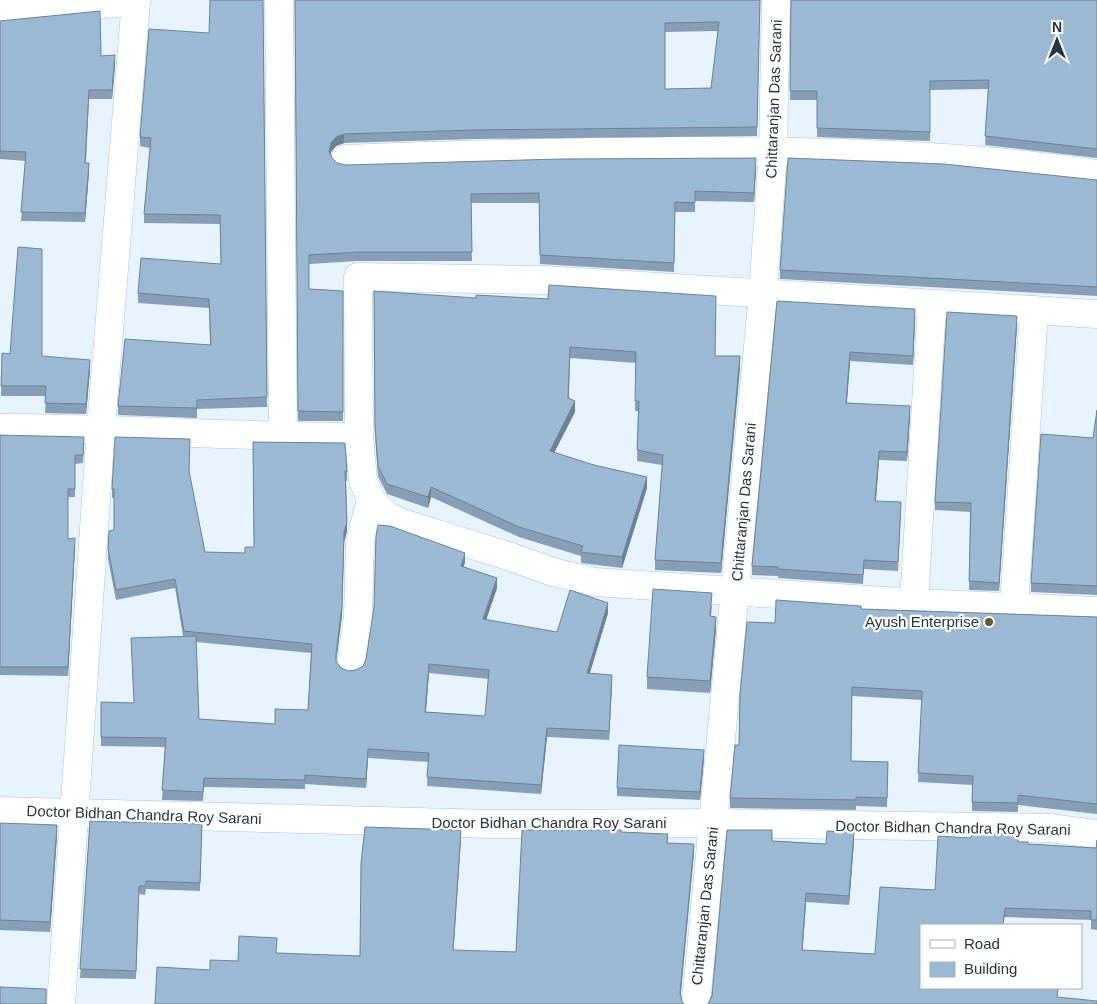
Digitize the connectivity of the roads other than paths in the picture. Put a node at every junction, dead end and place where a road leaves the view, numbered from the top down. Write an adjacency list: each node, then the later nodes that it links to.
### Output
1 (279, 0): 14 (street)
2 (776, 0): 5 (street, Chittaranjan Das Sarani)
3 (136, 1): 4 (street); 13 (street)
4 (0, 14)
5 (773, 151): 6 (street); 7 (street); 8 (street, Chittaranjan Das Sarani)
6 (345, 159)
7 (1097, 174)
8 (763, 293): 9 (street); 15 (street); 17 (street, Chittaranjan Das Sarani)
9 (932, 304): 10 (street); 18 (street)
10 (1034, 310): 11 (street); 19 (street)
11 (1097, 314)
12 (0, 428): 13 (street)
13 (101, 428): 14 (street); 23 (street)
14 (283, 437): 15 (street)
15 (359, 437): 16 (street)
16 (371, 500): 17 (street); 21 (street)
17 (735, 593): 18 (street); 24 (street, Chittaranjan Das Sarani)
18 (914, 604): 19 (street)
19 (1014, 607): 20 (street)
20 (1097, 611)
21 (351, 665)
22 (0, 811): 23 (street, Doctor Bidhan Chandra Roy Sarani)
23 (76, 812): 24 (street, Doctor Bidhan Chandra Roy Sarani); 26 (street)
24 (713, 824): 25 (street, Doctor Bidhan Chandra Roy Sarani); 27 (street, Chittaranjan Das Sarani)
25 (1097, 834)
26 (61, 1004)
27 (696, 1004)

